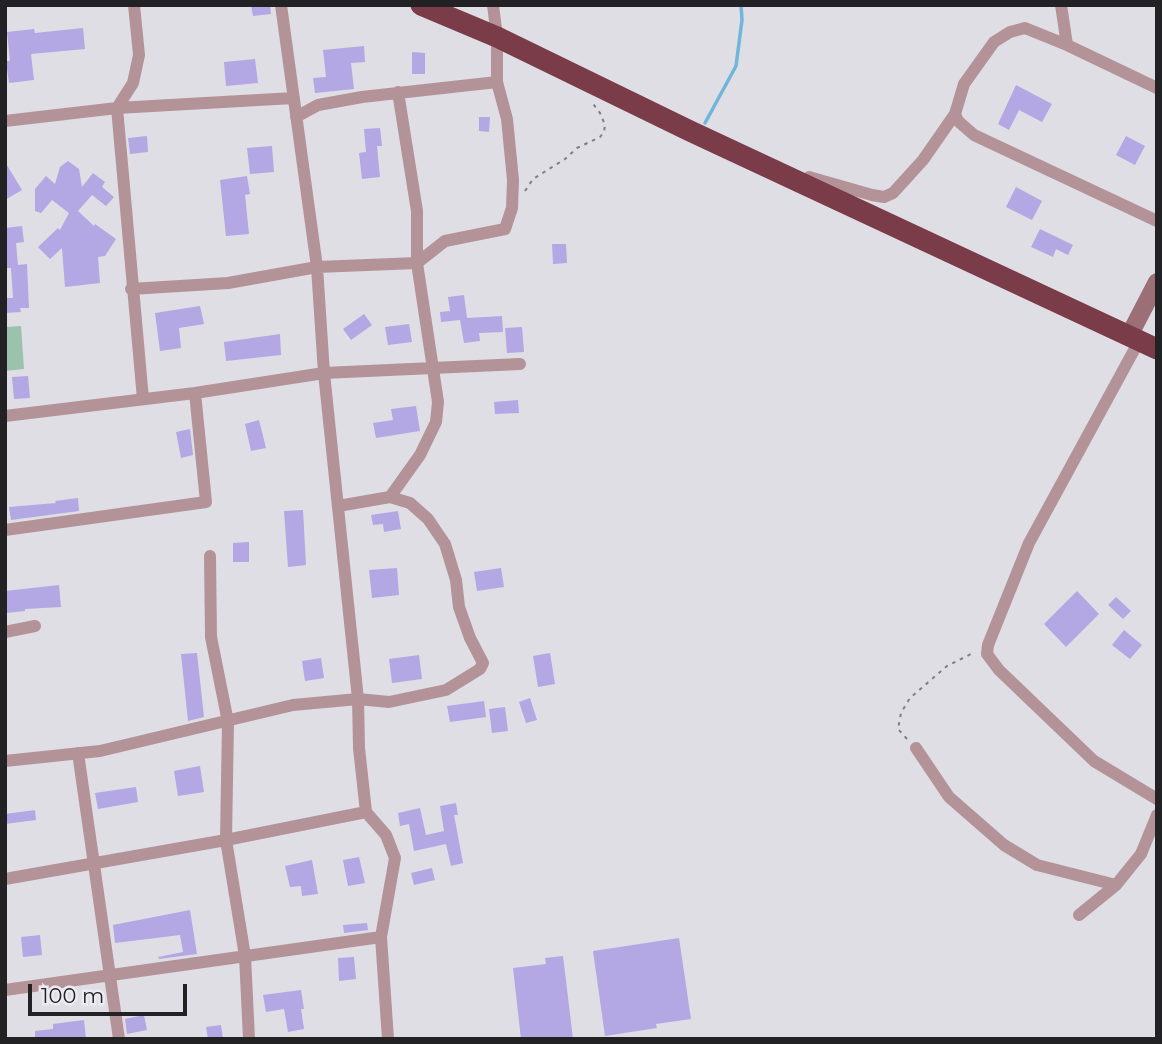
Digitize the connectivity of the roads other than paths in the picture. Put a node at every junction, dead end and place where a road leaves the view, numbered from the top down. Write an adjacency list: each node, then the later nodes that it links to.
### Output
1 (134, 5): 12 (street)
2 (281, 5): 11 (street)
3 (421, 5): 6 (highway)
4 (493, 5): 6 (street)
5 (1061, 5): 7 (street)
6 (496, 37): 8 (street); 16 (highway)
7 (1067, 44): 9 (street); 13 (street)
8 (497, 82): 10 (street); 18 (street)
9 (1157, 88)
10 (398, 92): 14 (street); 18 (street)
11 (294, 98): 12 (street); 14 (street)
12 (117, 108): 15 (street); 21 (street)
13 (955, 114): 16 (street); 17 (street)
14 (296, 117): 19 (street)
15 (5, 121)
16 (728, 148): 22 (highway)
17 (1157, 220)
18 (417, 263): 19 (street); 24 (street)
19 (317, 267): 21 (street); 25 (street)
20 (1157, 282): 22 (street)
21 (131, 289): 27 (street)
22 (1142, 342): 40 (street)
23 (520, 364): 24 (street)
24 (434, 367): 25 (street); 29 (street)
25 (324, 373): 26 (street); 30 (street)
26 (195, 393): 27 (street); 31 (street)
27 (143, 399): 28 (street)
28 (5, 416)
29 (390, 497): 30 (street); 35 (street)
30 (338, 506): 35 (street)
31 (5, 530)
32 (210, 556): 36 (street)
33 (35, 626): 34 (street)
34 (5, 632)
35 (358, 699): 36 (street); 41 (street)
36 (228, 722): 38 (street); 43 (street)
37 (916, 748): 46 (street)
38 (78, 753): 39 (street); 44 (street)
39 (5, 761)
40 (1157, 799)
41 (366, 812): 43 (street); 48 (street)
42 (1157, 815): 46 (street)
43 (226, 840): 44 (street); 49 (street)
44 (93, 863): 45 (street); 50 (street)
45 (5, 879)
46 (1116, 885): 47 (street)
47 (1079, 915)
48 (381, 937): 49 (street); 54 (street)
49 (245, 956): 50 (street); 53 (street)
50 (110, 975): 51 (street); 52 (street)
51 (5, 990)
52 (119, 1039)
53 (249, 1039)
54 (388, 1039)

